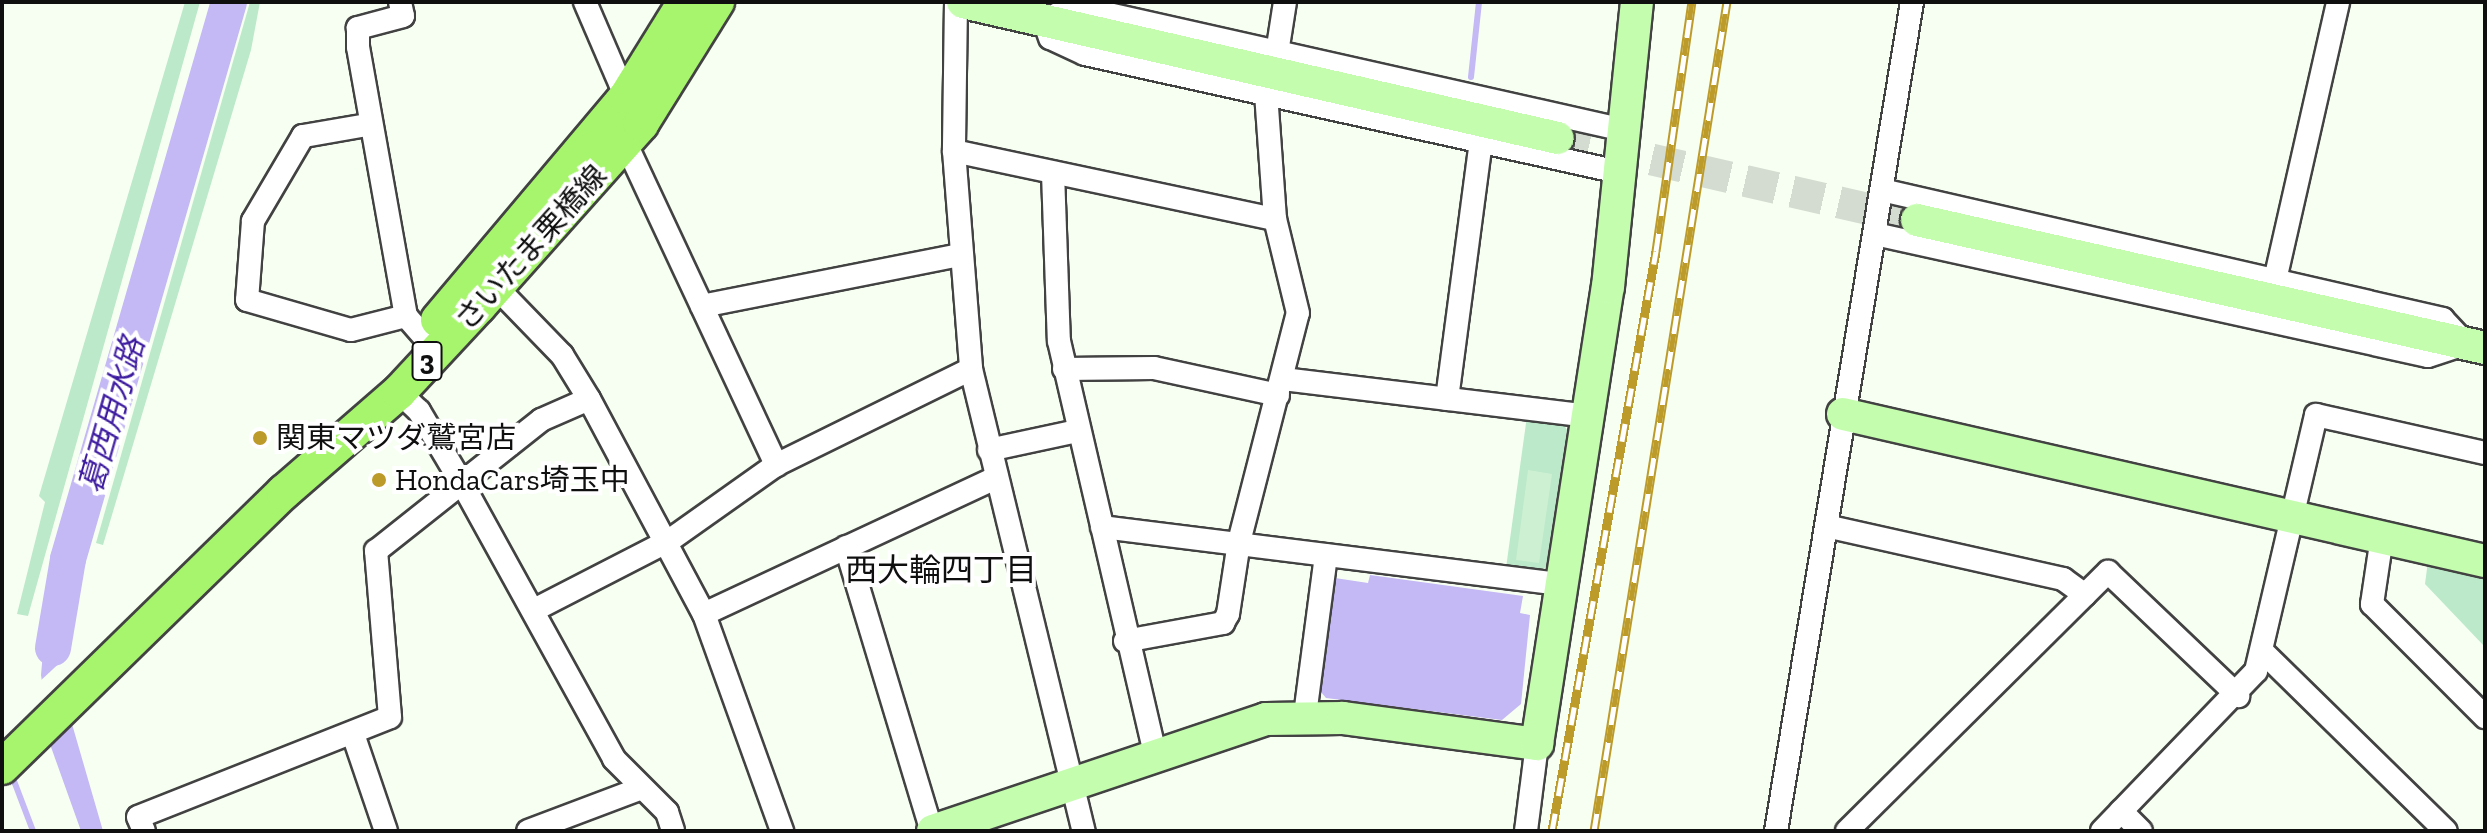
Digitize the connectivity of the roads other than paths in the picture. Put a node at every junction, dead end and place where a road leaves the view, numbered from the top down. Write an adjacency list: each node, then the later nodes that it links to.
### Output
1 (400, 2): 15 (street)
2 (585, 2): 14 (street)
3 (685, 2): 14 (main road, さいたま栗橋線 / 3)
4 (717, 2): 18 (main road, さいたま栗橋線 / 3)
5 (956, 2): 20 (street)
6 (963, 2): 11 (street)
7 (1285, 2): 12 (street)
8 (1637, 2): 16 (street)
9 (1912, 2): 23 (street)
10 (2338, 2): 28 (street)
11 (1044, 21): 12 (street); 13 (street); 17 (street)
12 (1277, 53): 16 (street)
13 (1266, 92): 19 (street); 24 (street)
14 (626, 97): 31 (main road, さいたま栗橋線 / 3)
15 (367, 125): 31 (street); 31 (street)
16 (1624, 130): 21 (street)
17 (1558, 138)
18 (625, 142): 29 (main road, さいたま栗橋線 / 3); 30 (street)
19 (1481, 142): 21 (street); 38 (street)
20 (954, 151): 22 (street); 27 (street)
21 (1619, 172): 40 (street)
22 (1053, 173): 24 (street); 34 (street)
23 (1882, 190): 26 (street); 28 (street)
24 (1275, 219): 35 (street)
25 (1917, 220): 32 (street)
26 (1875, 234): 32 (street); 39 (street)
27 (959, 255): 30 (street); 33 (street)
28 (2275, 280): 32 (street)
29 (496, 287): 36 (main road, さいたま栗橋線 / 3); 37 (street)
30 (702, 306): 44 (street)
31 (415, 327): 62 (main road, さいたま栗橋線 / 3)
32 (2476, 346)
33 (971, 369): 42 (street); 44 (street)
34 (1064, 369): 35 (street); 41 (street)
35 (1281, 387): 38 (street); 52 (street)
36 (399, 392): 46 (street); 62 (main road, さいたま栗橋線 / 3)
37 (589, 399): 46 (street); 51 (street)
38 (1447, 399): 40 (street)
39 (1843, 414): 47 (street); 48 (street)
40 (1587, 416): 56 (street)
41 (1077, 431): 42 (street); 49 (street)
42 (989, 450): 45 (street)
43 (2485, 453): 47 (street)
44 (776, 465): 51 (street)
45 (995, 478): 53 (street); 71 (street)
46 (463, 485): 58 (street); 66 (street)
47 (2290, 515): 50 (street); 61 (street)
48 (1826, 526): 57 (street); 82 (street)
49 (1102, 527): 52 (street); 60 (street)
50 (2382, 537): 55 (street); 65 (street)
51 (670, 540): 58 (street); 59 (street)
52 (1239, 542): 54 (street); 60 (street)
53 (846, 547): 59 (street); 79 (street)
54 (1326, 555): 56 (street); 64 (street)
55 (2485, 561)
56 (1561, 584): 68 (street)
57 (2085, 595): 63 (street); 83 (street)
58 (534, 610): 72 (street)
59 (704, 614): 78 (street)
60 (1125, 641): 69 (street)
61 (2262, 651): 63 (street); 86 (street)
62 (92, 668): 67 (main road, さいたま栗橋線 / 3); 70 (main road, さいたま栗橋線 / 3)
63 (2238, 696): 73 (street)
64 (1305, 715): 68 (street); 69 (street)
65 (2485, 717)
66 (353, 734): 74 (street); 75 (street)
67 (2, 739)
68 (1537, 744): 81 (street)
69 (1155, 752): 71 (street)
70 (2, 767)
71 (1070, 781): 79 (street); 80 (street)
72 (639, 789): 76 (street); 77 (street)
73 (2121, 811): 84 (street); 85 (street)
74 (144, 831)
75 (386, 831)
76 (528, 831)
77 (673, 831)
78 (782, 831)
79 (933, 831)
80 (1084, 831)
81 (1526, 831)
82 (1776, 831)
83 (1847, 831)
84 (2102, 831)
85 (2141, 831)
86 (2446, 831)

